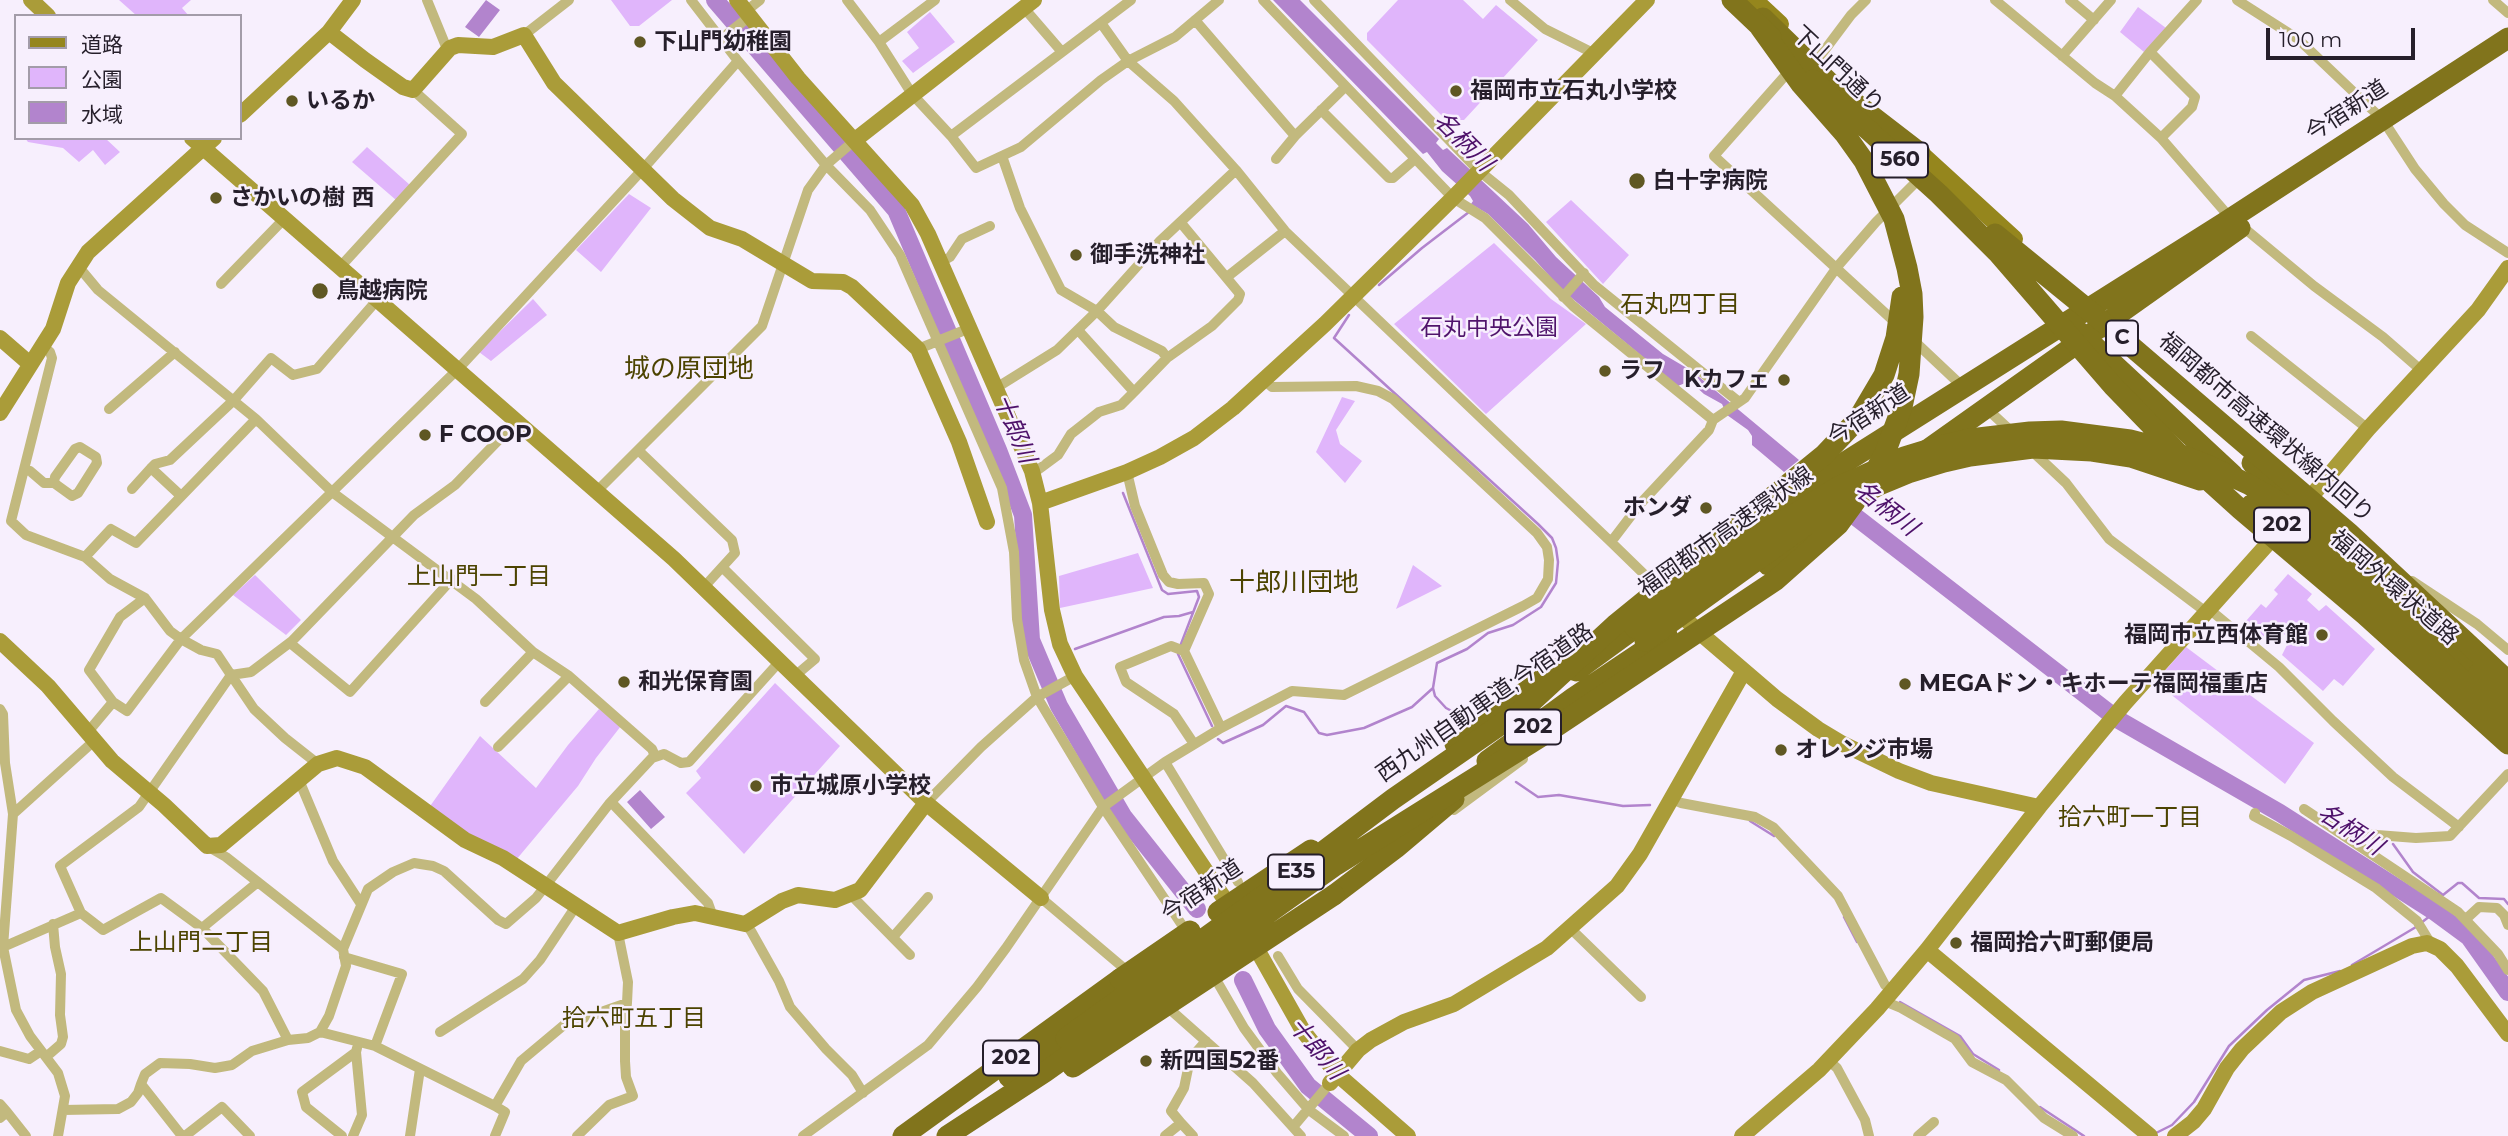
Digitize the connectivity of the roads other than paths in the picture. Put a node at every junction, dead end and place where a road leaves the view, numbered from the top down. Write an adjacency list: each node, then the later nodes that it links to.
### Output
1 (31, 0): 28 (street)
2 (353, 0): 33 (street)
3 (427, 0): 38 (street)
4 (569, 0): 34 (street)
5 (691, 0): 36 (street)
6 (760, 0): 26 (street)
7 (848, 0): 37 (street)
8 (935, 0): 37 (street)
9 (1131, 0): 31 (street)
10 (1219, 0): 29 (street)
11 (1263, 0): 49 (street)
12 (1314, 0): 68 (street)
13 (1510, 0): 42 (street)
14 (1647, 0): 42 (street)
15 (1729, 0): 32 (highway, 福岡都市高速環状線内回り / C, bridge); 47 (main road, 下山門通り / 560); 48 (highway, C, bridge)
16 (1746, 0): 48 (highway)
17 (1754, 0): 44 (main road, 下山門通り / 560)
18 (1866, 0): 44 (street)
19 (1995, 0): 43 (street)
20 (2070, 0): 30 (street)
21 (2111, 0): 30 (street)
22 (2197, 0): 41 (street)
23 (2237, 0): 55 (street)
24 (2493, 0): 27 (street)
25 (1029, 4): 40 (street); 51 (street)
26 (744, 9): 36 (street); 60 (street)
27 (2508, 13)
28 (46, 14)
29 (1195, 20): 46 (street); 57 (street)
30 (2094, 20): 43 (street)
31 (1101, 23): 40 (street); 46 (street)
32 (1760, 27): 160 (highway, 福岡都市高速環状線内回り / C, bridge); 194 (highway, bridge)
33 (329, 32): 50 (street); 54 (street)
34 (524, 35): 38 (street); 66 (street)
35 (2508, 38): 55 (highway, 今宿新道 / 202)
36 (721, 39): 45 (street)
37 (879, 43): 51 (street)
38 (450, 48): 50 (street)
39 (2508, 51): 55 (highway, 今宿新道 / 202)
40 (1062, 52): 56 (street)
41 (2150, 52): 52 (street); 58 (street)
42 (1595, 54): 68 (street)
43 (2062, 56): 52 (street)
44 (1818, 59): 61 (main road, 下山門通り / 560)
45 (738, 61): 65 (street); 66 (street)
46 (1128, 61): 62 (street); 67 (street)
47 (1796, 64): 69 (main road, 下山門通り / 560); 80 (street)
48 (1826, 86): 61 (highway); 167 (highway, bridge); 174 (highway, C, bridge)
49 (1345, 87): 53 (street); 64 (street)
50 (414, 90): 79 (street)
51 (912, 94): 56 (street); 60 (street)
52 (2115, 96): 58 (street)
53 (1321, 110): 57 (street); 64 (street)
54 (242, 112)
55 (2386, 125): 72 (highway, 今宿新道 / 202); 76 (street)
56 (951, 136): 62 (street)
57 (1295, 136): 63 (street)
58 (2161, 138): 72 (street)
59 (204, 141): 71 (street); 81 (street)
60 (855, 141): 65 (street); 77 (street)
61 (1920, 153): 89 (main road, 下山門通り / 560)
62 (1002, 156): 90 (street)
63 (1276, 159)
64 (1415, 159): 70 (street)
65 (826, 165): 78 (street); 98 (street)
66 (643, 169): 78 (street); 104 (street)
67 (1236, 170): 73 (street); 75 (street)
68 (1478, 170): 70 (street); 83 (street)
69 (1920, 178): 80 (street); 91 (main road, 下山門通り / 560)
70 (1453, 198): 86 (street); 87 (street)
71 (285, 218): 79 (street); 85 (street)
72 (2237, 222): 89 (highway, 今宿新道 / 202); 92 (highway, 今宿新道 / 202); 105 (street)
73 (1181, 223): 84 (street); 90 (street)
74 (990, 226): 77 (street)
75 (1285, 231): 84 (street); 86 (street)
76 (2508, 253)
77 (941, 262): 93 (street)
78 (783, 263): 100 (street); 119 (street)
79 (341, 267): 88 (street)
80 (1838, 267): 107 (street); 111 (street)
81 (77, 268): 99 (street); 101 (street)
82 (2508, 268): 105 (street)
83 (1584, 273): 87 (street); 111 (street)
84 (1227, 276): 102 (street)
85 (221, 284)
86 (1353, 296): 106 (street); 135 (street)
87 (1563, 297): 116 (street)
88 (378, 299): 104 (street); 110 (street)
89 (2090, 306): 91 (highway, 今宿新道 / 202); 92 (highway, 福岡外環状道路 / 202)
90 (1097, 311): 94 (street); 102 (street)
91 (2068, 321): 97 (highway, 福岡外環状道路 / 202); 107 (highway, 今宿新道 / 202)
92 (2108, 321): 97 (highway, 今宿新道 / 202); 130 (highway, 福岡外環状道路 / 202)
93 (970, 328): 98 (street); 108 (street)
94 (1078, 330): 108 (street); 109 (street)
95 (2251, 336): 118 (street)
96 (0, 338): 103 (street)
97 (2086, 338): 112 (highway, 今宿新道 / 202); 133 (highway, 福岡外環状道路 / 202)
98 (937, 342): 100 (street); 161 (street)
99 (43, 346): 103 (street); 121 (street)
100 (918, 349): 132 (street)
101 (175, 352): 110 (street); 113 (street)
102 (1167, 358): 109 (street)
103 (30, 364): 114 (street)
104 (458, 369): 117 (street); 126 (street)
105 (2422, 371): 118 (street)
106 (1264, 380): 123 (street); 171 (street)
107 (1962, 387): 141 (highway, 今宿新道 / 202)
108 (996, 388): 122 (street)
109 (1134, 392): 122 (street)
110 (234, 400): 115 (street); 120 (street)
111 (1739, 402): 116 (street)
112 (1985, 407): 143 (street); 144 (highway, 今宿新道 / 202, bridge)
113 (109, 410)
114 (0, 413)
115 (256, 419): 126 (street); 128 (street)
116 (1713, 420): 135 (street)
117 (517, 422): 127 (street); 134 (street)
118 (2368, 429): 130 (street)
119 (638, 450): 127 (street); 138 (street)
120 (151, 468): 125 (street); 128 (street)
121 (25, 470): 124 (street); 131 (street)
122 (1032, 471): 129 (street)
123 (1126, 472): 129 (street); 150 (street)
124 (54, 483): 124 (street)
125 (132, 489)
126 (332, 492): 134 (street); 147 (street)
127 (596, 492): 140 (street)
128 (180, 495): 136 (street)
129 (1040, 503): 159 (street)
130 (2302, 508): 133 (street); 137 (highway, 福岡外環状道路 / 202)
131 (5, 523): 136 (street)
132 (987, 523)
133 (2283, 526): 143 (street); 169 (highway, 福岡外環状道路 / 202)
134 (395, 537): 139 (street); 149 (street)
135 (1611, 542): 141 (street)
136 (85, 557): 142 (street)
137 (2356, 557): 145 (highway, 福岡外環状道路 / 202); 152 (street)
138 (723, 568): 140 (street); 158 (street)
139 (452, 579): 149 (street); 151 (street)
140 (704, 587): 153 (street)
141 (1658, 593): 144 (street); 204 (highway, 今宿新道 / 202)
142 (145, 598): 147 (street); 164 (street)
143 (2207, 610): 187 (street); 192 (street)
144 (1687, 620): 146 (highway, 今宿新道 / 202); 155 (street)
145 (2438, 633): 152 (highway, 202); 166 (highway, 福岡外環状道路 / 202)
146 (1648, 635): 162 (highway, 今宿新道 / 202); 163 (highway, 福岡都市高速環状線, bridge); 167 (highway, 西九州自動車道;今宿道路 / E35, bridge); 170 (highway, bridge); 194 (highway, 西九州自動車道;今宿道路 / E35, bridge); 216 (street)
147 (181, 639): 156 (street); 164 (street)
148 (0, 641): 172 (street)
149 (290, 643): 156 (street)
150 (1184, 651): 171 (street); 173 (street)
151 (533, 652): 157 (street); 165 (street)
152 (2498, 653): 154 (highway, 202)
153 (781, 660): 158 (street); 176 (street)
154 (2508, 669)
155 (1744, 671): 183 (street); 187 (street)
156 (231, 675): 178 (street); 182 (street)
157 (569, 676): 175 (street); 176 (street)
158 (796, 676): 185 (street)
159 (1074, 676): 161 (street); 180 (street)
160 (2508, 681)
161 (1037, 697): 185 (street); 186 (street)
162 (1573, 698): 216 (highway, 今宿新道 / 202); 263 (highway, bridge)
163 (2508, 700)
164 (113, 702): 172 (street)
165 (485, 702)
166 (2508, 706)
167 (1526, 707): 261 (highway, 西九州自動車道;今宿道路 / E35, bridge)
168 (0, 709): 190 (street)
169 (2508, 716)
170 (2508, 722)
171 (1221, 728): 173 (street)
172 (91, 737): 182 (street); 190 (street)
173 (1194, 744): 177 (street)
174 (2508, 744)
175 (498, 747)
176 (655, 756): 184 (street)
177 (1165, 762): 180 (street); 196 (street)
178 (318, 764): 181 (street); 198 (street)
179 (2508, 774): 192 (street)
180 (1143, 779): 186 (street); 204 (street)
181 (299, 780): 193 (street); 202 (street)
182 (150, 794): 193 (street); 205 (street)
183 (1672, 799): 212 (street); 223 (street)
184 (611, 802): 198 (street); 206 (street)
185 (926, 803): 199 (street); 201 (street)
186 (1104, 806): 201 (street); 243 (street)
187 (2039, 807): 217 (street)
188 (2304, 809): 191 (street)
189 (2255, 813): 213 (street)
190 (13, 814): 195 (street)
191 (2321, 820): 192 (street); 207 (street)
192 (2459, 827)
193 (207, 846): 197 (street)
194 (1336, 865): 262 (highway, 西九州自動車道;今宿道路 / E35, bridge)
195 (4, 873): 219 (street)
196 (1238, 881)
197 (258, 882): 211 (street); 218 (street)
198 (544, 887): 202 (street); 203 (street)
199 (850, 894): 209 (street); 215 (street)
200 (928, 897): 215 (street)
201 (1041, 898): 230 (street); 240 (street)
202 (361, 904): 218 (street)
203 (576, 906): 214 (street); 227 (street)
204 (1224, 908): 216 (street); 260 (highway, 今宿新道 / 202, bridge)
205 (80, 913): 208 (street); 211 (street)
206 (713, 917): 209 (street); 214 (street)
207 (2466, 919): 210 (street); 222 (street)
208 (53, 924): 219 (street); 235 (street)
209 (745, 924): 240 (street)
210 (2508, 925)
211 (202, 928): 229 (street)
212 (1570, 928): 224 (street); 233 (street)
213 (2422, 931): 228 (street); 273 (street)
214 (618, 933): 225 (street)
215 (893, 937): 220 (street)
216 (1247, 941): 238 (street); 263 (highway, 今宿新道 / 202)
217 (1927, 950): 223 (street); 249 (street)
218 (344, 953): 226 (street); 231 (street)
219 (3, 955): 235 (street)
220 (910, 955)
221 (1278, 957): 233 (street)
222 (2508, 970)
223 (1888, 996): 236 (street); 272 (street)
224 (1640, 997)
225 (627, 1003): 241 (street); 258 (street)
226 (320, 1032): 229 (street); 232 (street)
227 (440, 1032)
228 (2508, 1034)
229 (288, 1040): 239 (street)
230 (1206, 1041): 246 (street); 247 (street)
231 (375, 1046): 232 (street); 237 (street)
232 (358, 1047): 250 (street); 255 (street)
233 (1358, 1050): 238 (street)
234 (0, 1051): 235 (street)
235 (43, 1054): 242 (street)
236 (1829, 1060): 269 (street); 270 (street)
237 (420, 1069): 241 (street); 256 (street)
238 (1334, 1078): 243 (street); 268 (street)
239 (141, 1084): 242 (street); 253 (street)
240 (863, 1093): 248 (street)
241 (495, 1106): 257 (street)
242 (63, 1110): 252 (street)
243 (1309, 1110): 247 (street); 267 (street)
244 (2, 1111): 251 (street)
245 (1934, 1122): 271 (street)
246 (1181, 1123): 264 (street); 265 (street)
247 (1293, 1127): 266 (street)
248 (817, 1132): 259 (street)
249 (2144, 1133)
250 (335, 1134)
251 (26, 1136)
252 (58, 1136)
253 (183, 1136): 254 (street)
254 (250, 1136)
255 (353, 1136)
256 (410, 1136)
257 (495, 1136)
258 (577, 1136)
259 (803, 1136)
260 (903, 1136)
261 (919, 1136)
262 (947, 1136)
263 (958, 1136)
264 (1166, 1136)
265 (1193, 1136)
266 (1301, 1136)
267 (1345, 1136)
268 (1408, 1136)
269 (1742, 1136)
270 (1869, 1136)
271 (1918, 1136)
272 (2073, 1136)
273 (2175, 1136)

